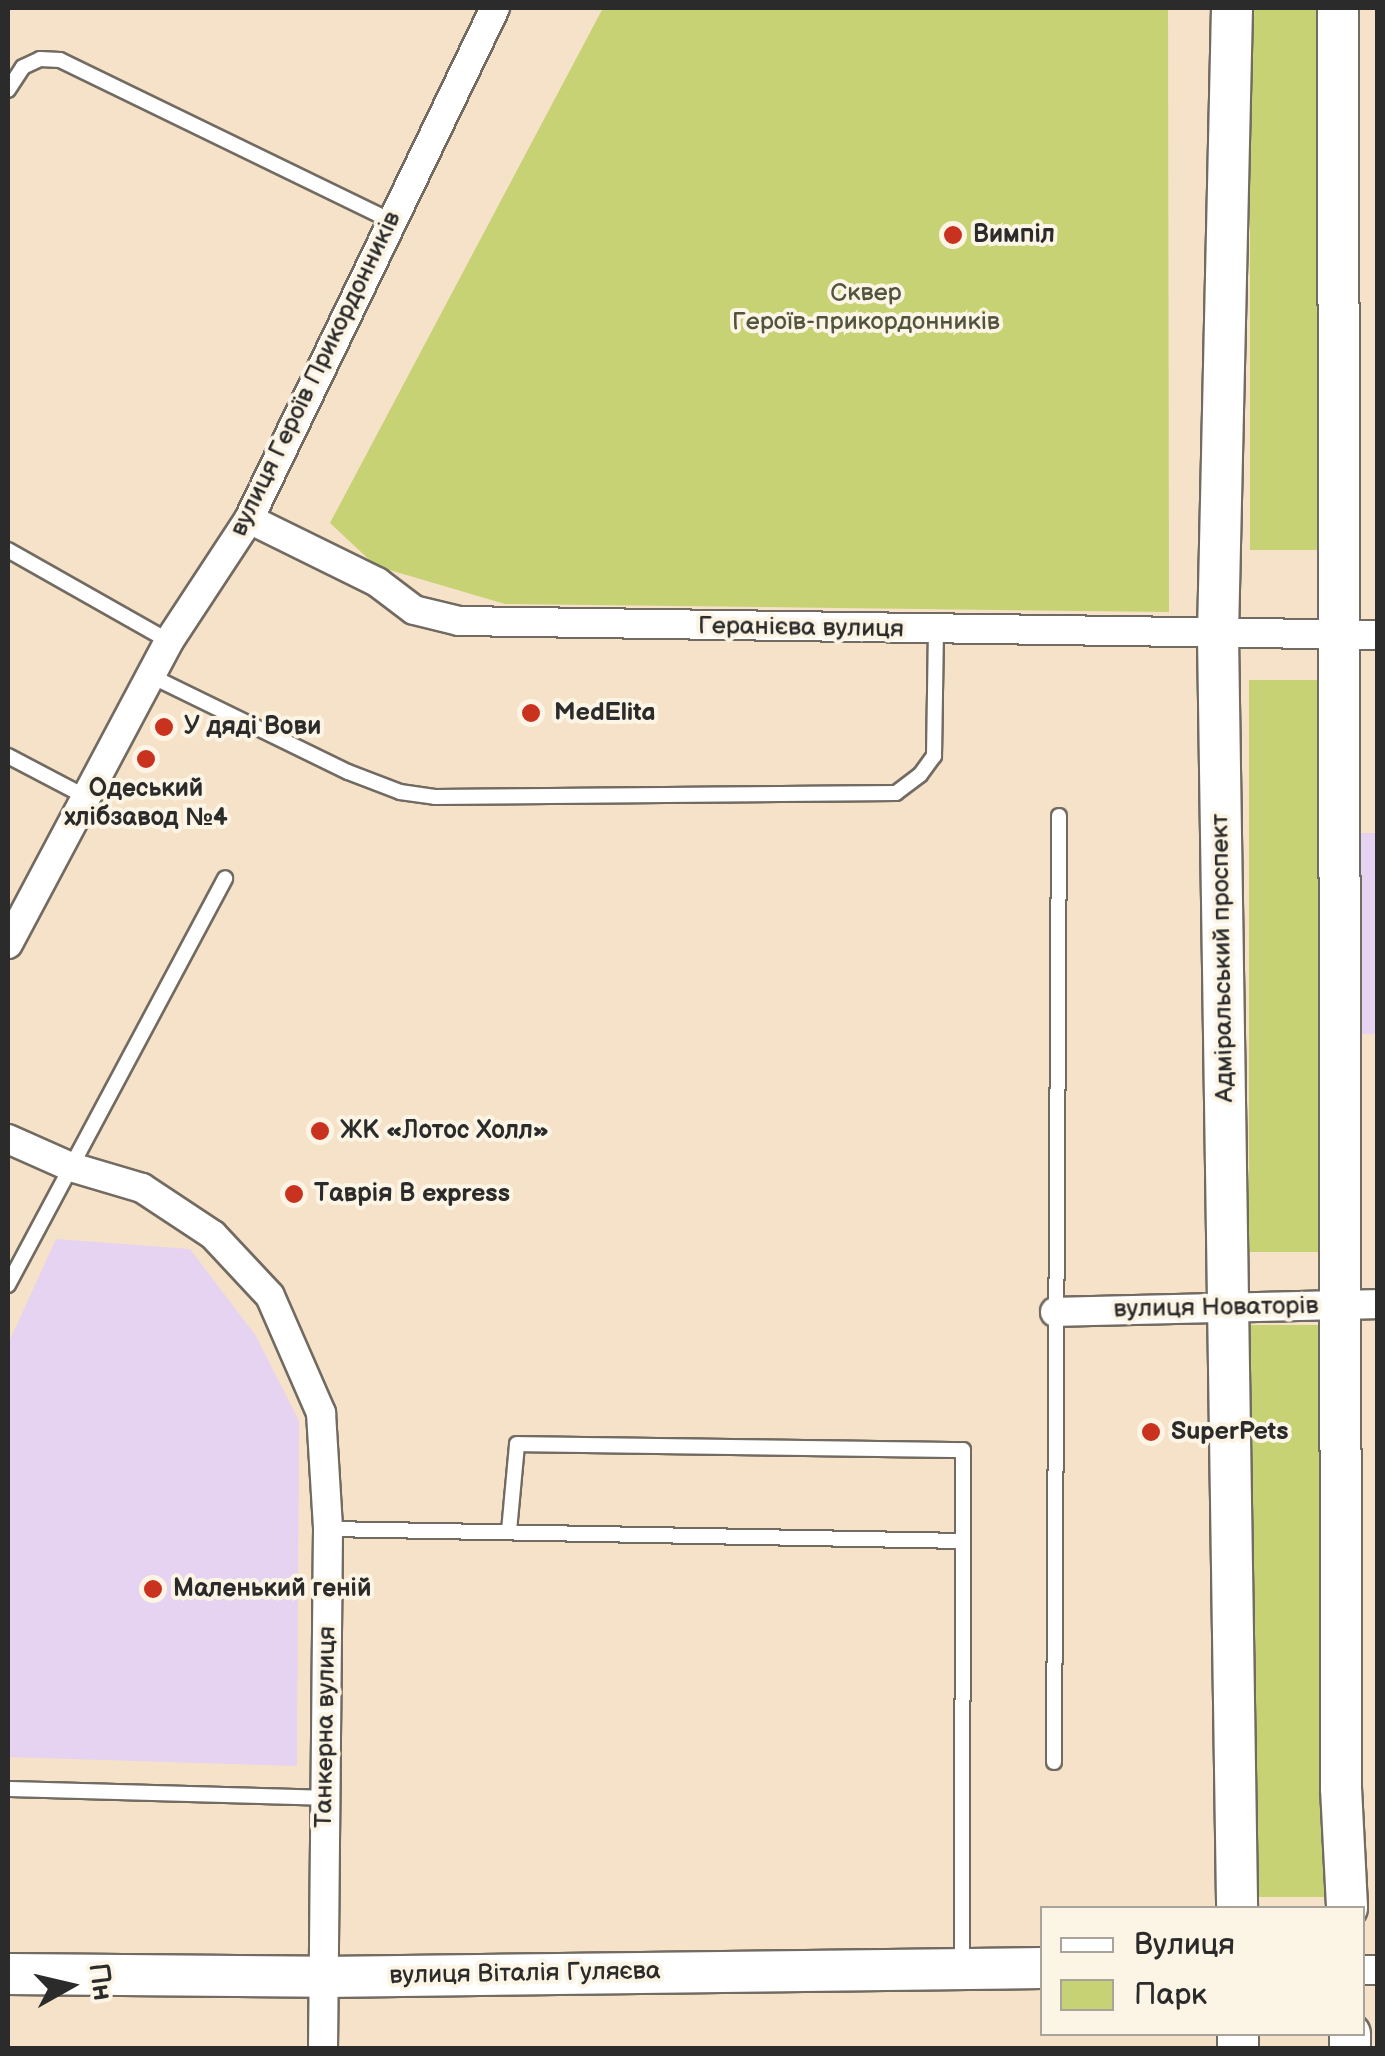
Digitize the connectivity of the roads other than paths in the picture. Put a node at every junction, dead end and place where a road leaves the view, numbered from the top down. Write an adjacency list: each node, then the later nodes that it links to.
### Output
1 (495, 8): 5 (street, вулиця Героїв Прикордонників)
2 (1232, 8): 9 (main road, Адміральський проспект)
3 (1338, 8): 10 (main road)
4 (8, 90): 5 (lane)
5 (392, 221): 6 (street, вулиця Героїв Прикордонників)
6 (249, 520): 8 (street, Геранієва вулиця); 11 (street, вулиця Героїв Прикордонників)
7 (8, 550): 11 (lane)
8 (936, 631): 9 (street, Геранієва вулиця); 12 (lane)
9 (1218, 635): 10 (street, Геранієва вулиця); 22 (main road, Адміральський проспект)
10 (1358, 635): 21 (main road)
11 (169, 641): 12 (street, вулиця Героїв Прикордонників)
12 (151, 676): 14 (street, вулиця Героїв Прикордонників)
13 (8, 756): 14 (lane)
14 (86, 798): 17 (street, вулиця Героїв Прикордонників)
15 (1059, 816): 23 (lane)
16 (226, 878): 19 (lane)
17 (8, 944)
18 (8, 1139): 19 (street)
19 (71, 1167): 20 (lane); 24 (street, Танкерна вулиця)
20 (8, 1285)
21 (1359, 1304): 22 (street, вулиця Новаторів); 31 (main road)
22 (1228, 1309): 23 (street, вулиця Новаторів); 30 (main road, Адміральський проспект)
23 (1055, 1312): 27 (lane)
24 (328, 1529): 25 (lane); 29 (street, Танкерна вулиця)
25 (509, 1530): 26 (lane); 26 (lane)
26 (963, 1542): 32 (lane)
27 (1054, 1762)
28 (8, 1789): 29 (lane)
29 (325, 1798): 35 (street, Танкерна вулиця)
30 (1238, 1906)
31 (1347, 1906)
32 (962, 1968): 33 (main road, вулиця Віталія Гуляєва); 35 (main road, вулиця Віталія Гуляєва)
33 (1040, 1968)
34 (8, 1974): 35 (main road, вулиця Віталія Гуляєва)
35 (323, 1976): 36 (street, Танкерна вулиця)
36 (323, 2048)

